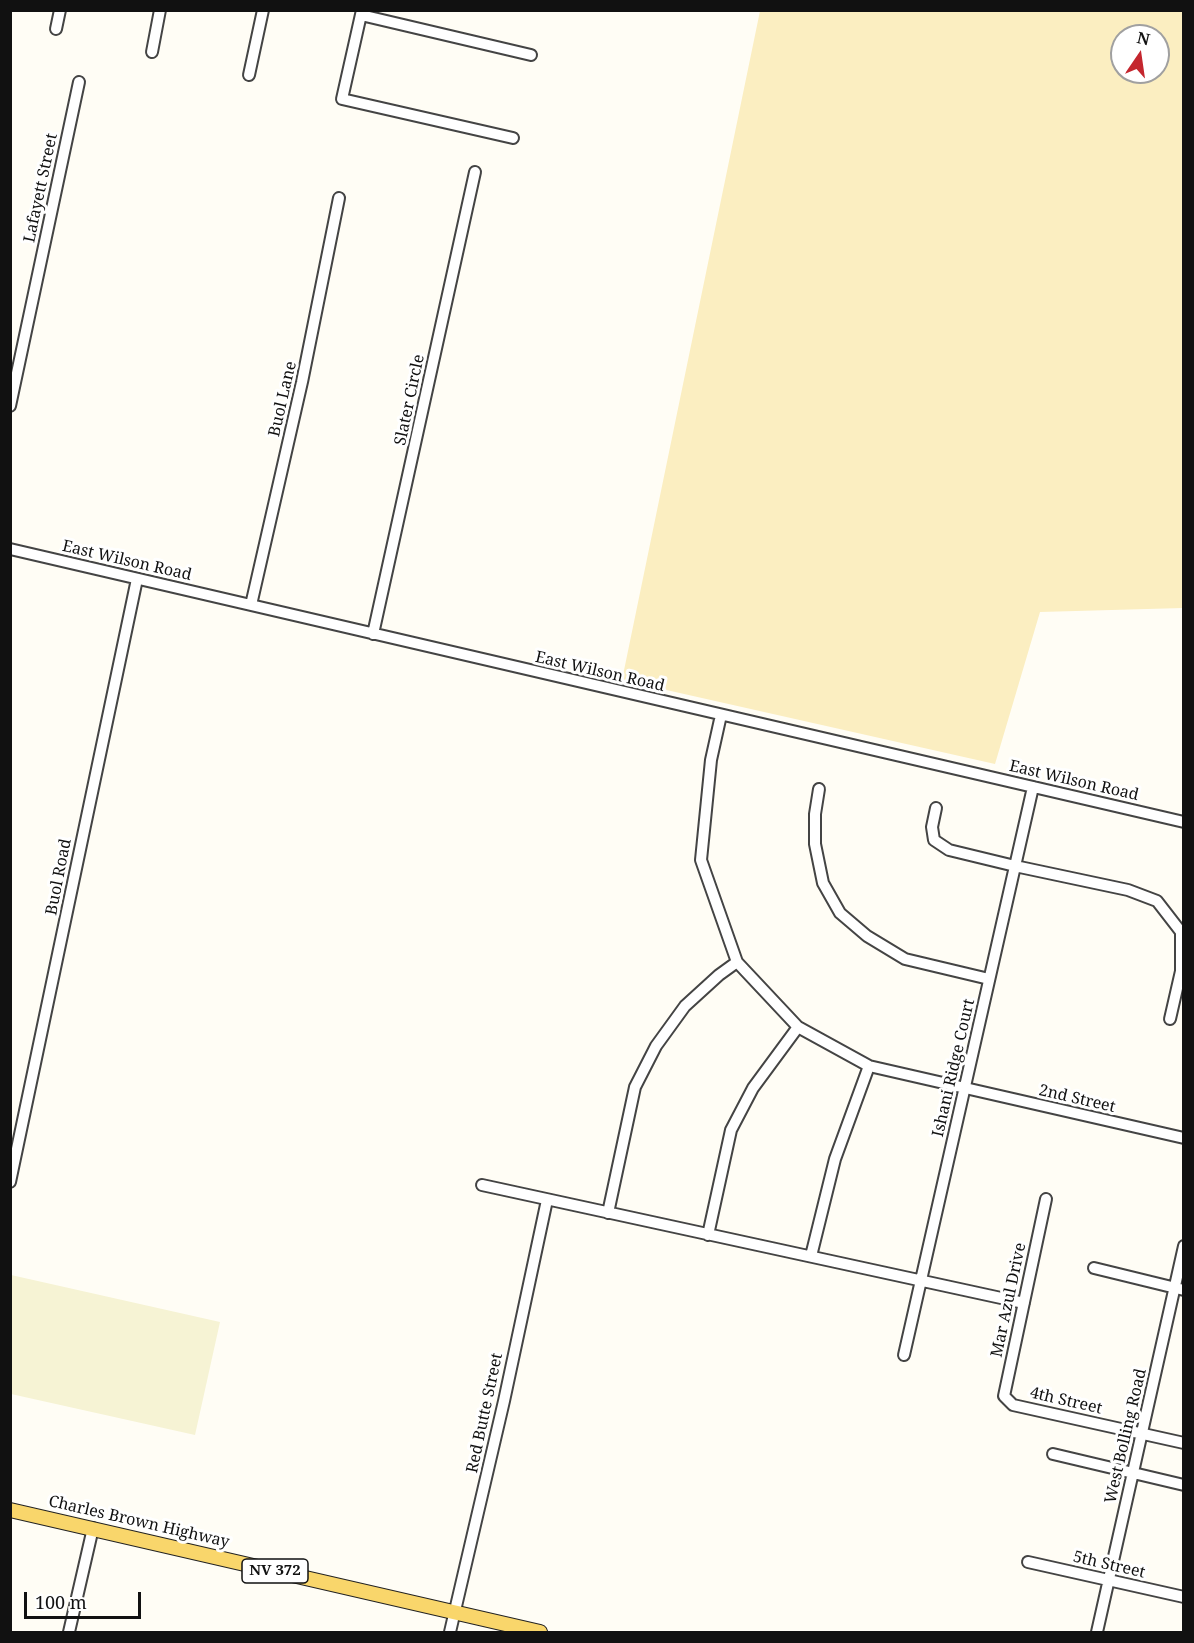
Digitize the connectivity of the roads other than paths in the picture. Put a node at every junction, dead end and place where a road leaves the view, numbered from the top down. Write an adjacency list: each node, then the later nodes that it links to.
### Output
1 (60, 10): 5 (street)
2 (160, 10): 6 (street)
3 (263, 10): 8 (street)
4 (362, 13): 7 (street); 10 (street)
5 (56, 29)
6 (152, 52)
7 (531, 55)
8 (249, 75)
9 (79, 82): 13 (street, Lafayett Street)
10 (513, 138)
11 (475, 172): 17 (street, Slater Circle)
12 (339, 198): 16 (street, Buol Lane)
13 (10, 406)
14 (10, 549): 15 (street, East Wilson Road)
15 (137, 579): 16 (street, East Wilson Road); 31 (street, Buol Road)
16 (251, 605): 17 (street, East Wilson Road)
17 (373, 634): 18 (street, East Wilson Road)
18 (721, 715): 19 (street, East Wilson Road); 24 (street)
19 (1033, 787): 22 (street, East Wilson Road); 23 (street, Ishani Ridge Court)
20 (819, 789): 25 (street)
21 (936, 808): 23 (street)
22 (1184, 822)
23 (1015, 866): 25 (street, Ishani Ridge Court); 26 (street)
24 (737, 962): 27 (street, 2nd Street); 35 (street)
25 (989, 979): 29 (street, Ishani Ridge Court)
26 (1170, 1019)
27 (798, 1027): 28 (street, 2nd Street); 36 (street)
28 (869, 1066): 29 (street, 2nd Street); 38 (street)
29 (964, 1089): 30 (street, 2nd Street); 40 (street, Ishani Ridge Court)
30 (1184, 1138)
31 (10, 1182)
32 (482, 1185): 34 (street)
33 (1046, 1199): 42 (street, Mar Azul Drive)
34 (547, 1200): 35 (street); 55 (street, Red Butte Street)
35 (608, 1213): 36 (street)
36 (708, 1235): 38 (street)
37 (1184, 1246): 41 (street, West Bolling Road)
38 (811, 1256): 40 (street)
39 (1094, 1268): 41 (street)
40 (921, 1280): 42 (street); 43 (street, Ishani Ridge Court)
41 (1179, 1288): 45 (street, West Bolling Road)
42 (1024, 1303): 44 (street, Mar Azul Drive)
43 (904, 1355)
44 (1013, 1405): 45 (street, 4th Street)
45 (1142, 1434): 46 (street, 4th Street); 48 (street, West Bolling Road)
46 (1184, 1443)
47 (1053, 1454): 48 (street)
48 (1133, 1473): 49 (street); 53 (street, West Bolling Road)
49 (1184, 1485)
50 (10, 1510): 51 (main road, Charles Brown Highway / NV 372)
51 (93, 1528): 55 (main road, Charles Brown Highway / NV 372); 56 (street)
52 (1028, 1562): 53 (street, 5th Street)
53 (1109, 1580): 54 (street, 5th Street); 59 (street, West Bolling Road)
54 (1184, 1597)
55 (455, 1613): 57 (street, Red Butte Street); 58 (main road, Charles Brown Highway / NV 372)
56 (69, 1632)
57 (450, 1632)
58 (540, 1632)
59 (1097, 1632)

